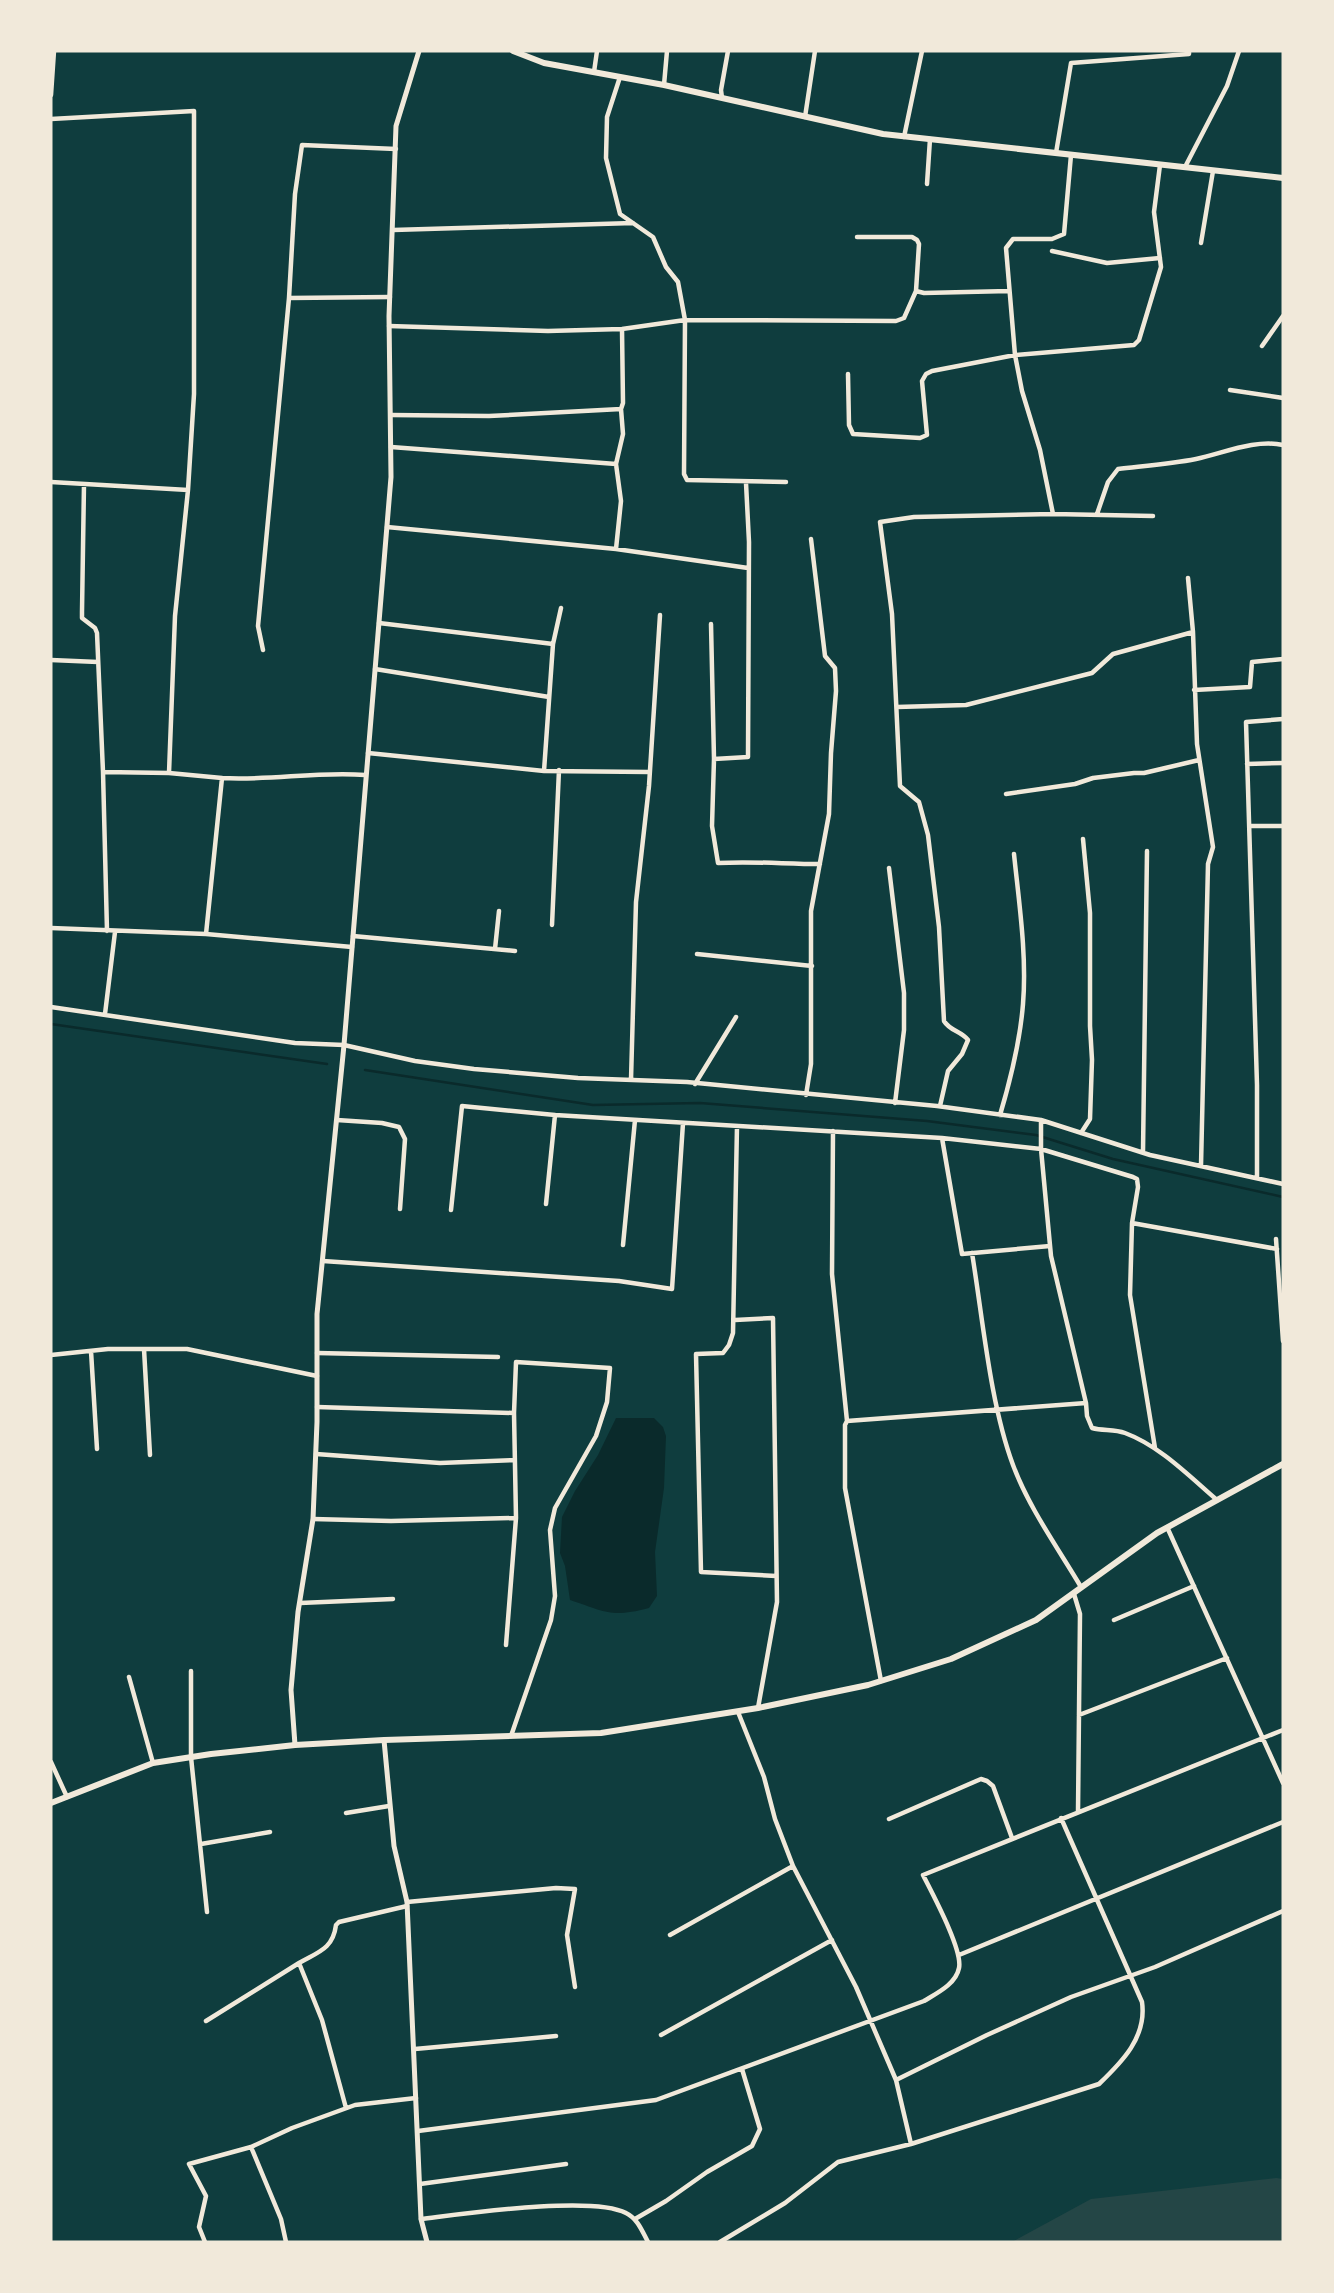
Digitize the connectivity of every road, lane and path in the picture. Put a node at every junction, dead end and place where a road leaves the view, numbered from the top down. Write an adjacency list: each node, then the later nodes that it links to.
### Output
1 (54, 51): 14 (street)
2 (419, 51): 20 (street)
3 (513, 51): 11 (main road)
4 (597, 51): 11 (street)
5 (667, 51): 13 (street)
6 (728, 51): 15 (street)
7 (815, 51): 16 (street)
8 (922, 51): 18 (street)
9 (1189, 51): 21 (street)
10 (1239, 51): 24 (street)
11 (594, 72): 12 (main road)
12 (620, 77): 13 (main road); 29 (street)
13 (664, 85): 15 (main road)
14 (51, 95)
15 (722, 98): 16 (main road)
16 (805, 117): 18 (main road)
17 (51, 119): 57 (street)
18 (904, 136): 19 (main road)
19 (930, 139): 21 (main road); 28 (street)
20 (396, 149): 30 (street); 38 (street)
21 (1056, 153): 22 (main road)
22 (1071, 155): 23 (main road); 36 (street)
23 (1160, 164): 24 (main road); 34 (street)
24 (1185, 167): 25 (main road)
25 (1213, 170): 27 (main road); 32 (street)
26 (1283, 170): 27 (street)
27 (1281, 178)
28 (927, 184)
29 (634, 223): 30 (street); 40 (street)
30 (393, 230): 37 (street)
31 (858, 237): 35 (street)
32 (1200, 243)
33 (1052, 251): 34 (street)
34 (1160, 258): 44 (street)
35 (916, 291): 36 (street); 40 (street)
36 (1009, 291): 44 (street)
37 (390, 297): 38 (street); 41 (street)
38 (289, 298): 72 (street)
39 (1283, 316): 43 (street)
40 (685, 320): 42 (street); 54 (street)
41 (389, 326): 42 (street); 49 (street)
42 (622, 329): 48 (street)
43 (1262, 346)
44 (1015, 355): 45 (street); 58 (street)
45 (848, 374)
46 (1230, 390): 47 (street)
47 (1283, 398)
48 (621, 410): 49 (street); 52 (street)
49 (391, 415): 51 (street)
50 (1283, 445): 59 (street)
51 (391, 447): 52 (street); 61 (street)
52 (616, 464): 63 (street)
53 (51, 482): 56 (street)
54 (746, 482): 55 (street); 64 (street)
55 (786, 482)
56 (83, 484): 57 (street); 75 (street)
57 (188, 490): 90 (street)
58 (1053, 514): 59 (street); 79 (street)
59 (1097, 514): 60 (street)
60 (1153, 516)
61 (387, 527): 63 (street); 68 (street)
62 (811, 539): 99 (street)
63 (616, 549): 64 (street)
64 (748, 568): 82 (street)
65 (1188, 578): 70 (street)
66 (561, 608): 71 (street)
67 (660, 615): 89 (street)
68 (379, 623): 71 (street); 76 (street)
69 (711, 624): 82 (street)
70 (1193, 632): 77 (street); 79 (street)
71 (553, 644): 78 (street)
72 (263, 650)
73 (1283, 659): 77 (street)
74 (51, 660): 75 (street)
75 (98, 662): 88 (street)
76 (375, 669): 78 (street); 81 (street)
77 (1194, 690): 83 (street)
78 (549, 696): 87 (street)
79 (897, 707): 121 (street)
80 (1283, 719): 85 (street)
81 (368, 753): 87 (street); 91 (street)
82 (714, 759): 99 (street)
83 (1199, 760): 93 (street); 134 (street)
84 (1283, 763): 85 (street)
85 (1247, 764): 94 (street)
86 (559, 770): 87 (street); 89 (street); 102 (street)
87 (544, 771)
88 (103, 772): 90 (street); 104 (street)
89 (649, 772): 117 (street)
90 (169, 774): 92 (street)
91 (365, 775): 92 (street); 107 (street)
92 (222, 778): 106 (street)
93 (1006, 794)
94 (1250, 826): 95 (street); 135 (street)
95 (1283, 826)
96 (1083, 839): 130 (street)
97 (1147, 851): 133 (street)
98 (1014, 854): 123 (street)
99 (820, 864): 112 (street)
100 (889, 868): 120 (street)
101 (499, 911): 109 (street)
102 (552, 925)
103 (51, 928): 104 (street)
104 (107, 931): 105 (street)
105 (115, 932): 106 (street); 114 (street)
106 (206, 934): 108 (street)
107 (353, 936): 108 (street); 109 (street)
108 (352, 947): 116 (street)
109 (495, 949): 110 (street)
110 (514, 951)
111 (697, 954): 112 (street)
112 (812, 966): 119 (street)
113 (51, 1007): 114 (street)
114 (105, 1014): 116 (street)
115 (736, 1017): 118 (street)
116 (344, 1045): 117 (street); 124 (street)
117 (631, 1080): 118 (street)
118 (695, 1084): 119 (street)
119 (806, 1095): 120 (street)
120 (895, 1103): 121 (street)
121 (940, 1106): 123 (street)
122 (555, 1115): 125 (street); 137 (street); 139 (street)
123 (1000, 1115): 126 (street)
124 (337, 1119): 138 (street); 146 (street)
125 (635, 1120): 127 (street); 142 (street)
126 (1041, 1120): 130 (street); 132 (street)
127 (684, 1123): 128 (street); 146 (street)
128 (737, 1126): 129 (street); 147 (street)
129 (833, 1132): 131 (street); 159 (street)
130 (1081, 1133): 133 (street)
131 (942, 1138): 132 (street); 145 (street)
132 (1040, 1148): 140 (street); 143 (street)
133 (1143, 1153): 134 (street)
134 (1201, 1166): 135 (street)
135 (1257, 1177): 136 (street)
136 (1283, 1184)
137 (546, 1204)
138 (400, 1209)
139 (451, 1210)
140 (1132, 1223): 144 (street); 161 (street)
141 (1276, 1239): 144 (street)
142 (623, 1245)
143 (1050, 1245): 145 (street); 155 (street)
144 (1277, 1249): 148 (street)
145 (972, 1253): 157 (street)
146 (323, 1261): 151 (street)
147 (735, 1320): 170 (street); 170 (street)
148 (1283, 1341)
149 (144, 1349): 150 (street); 154 (street); 163 (street)
150 (91, 1351): 152 (street); 160 (street)
151 (317, 1353): 153 (street); 154 (street)
152 (51, 1354)
153 (498, 1357)
154 (317, 1376): 156 (street)
155 (1086, 1403): 157 (street); 161 (street)
156 (317, 1406): 158 (street); 162 (street)
157 (998, 1410): 159 (street); 172 (street)
158 (514, 1413): 164 (street); 186 (street)
159 (847, 1421): 181 (street)
160 (97, 1449)
161 (1155, 1449): 166 (street)
162 (316, 1454): 164 (street); 168 (street)
163 (150, 1455)
164 (514, 1460): 167 (street)
165 (1283, 1464): 166 (main road)
166 (1217, 1500): 169 (main road)
167 (516, 1518): 168 (street); 177 (street)
168 (313, 1519): 175 (street)
169 (1167, 1527): 171 (street); 172 (main road)
170 (776, 1576): 182 (street)
171 (1194, 1586): 176 (street); 178 (street)
172 (1082, 1588): 173 (main road)
173 (1074, 1594): 181 (main road); 184 (street)
174 (393, 1600): 175 (street)
175 (300, 1603): 189 (street)
176 (1114, 1620)
177 (506, 1645)
178 (1227, 1658): 184 (street); 187 (street)
179 (191, 1671): 190 (street)
180 (129, 1677): 192 (street)
181 (881, 1681): 182 (main road)
182 (758, 1708): 183 (main road)
183 (738, 1711): 186 (main road); 205 (street)
184 (1079, 1715): 197 (street)
185 (1283, 1730): 187 (street)
186 (512, 1736): 188 (main road)
187 (1264, 1738): 193 (street); 197 (street)
188 (384, 1740): 189 (main road); 196 (street)
189 (295, 1745): 190 (main road)
190 (191, 1757): 192 (main road); 204 (street)
191 (51, 1762): 194 (street)
192 (153, 1763): 194 (main road)
193 (1283, 1783)
194 (67, 1797): 195 (main road)
195 (51, 1803)
196 (389, 1806): 198 (street); 207 (street)
197 (1078, 1812): 199 (street)
198 (346, 1813)
199 (1061, 1818): 203 (street); 206 (street)
200 (889, 1819): 203 (street)
201 (1283, 1822): 206 (street)
202 (270, 1832): 204 (street)
203 (1012, 1839): 212 (street)
204 (201, 1844): 209 (street)
205 (793, 1866): 210 (street); 211 (street)
206 (1096, 1898): 212 (street); 214 (street)
207 (407, 1904): 213 (street); 215 (street); 220 (street)
208 (1283, 1911): 214 (street)
209 (206, 1912)
210 (670, 1935)
211 (832, 1940): 217 (street); 218 (street)
212 (959, 1955): 217 (street)
213 (299, 1963): 216 (street); 224 (street)
214 (1130, 1976): 222 (street); 226 (street)
215 (575, 1987)
216 (206, 2021)
217 (871, 2022): 221 (street); 222 (street)
218 (662, 2035)
219 (556, 2036): 220 (street)
220 (415, 2049): 223 (street)
221 (742, 2069): 225 (street); 231 (street)
222 (896, 2080): 226 (street)
223 (417, 2098): 224 (street); 225 (street)
224 (346, 2108): 227 (street)
225 (418, 2131): 229 (street)
226 (911, 2144): 236 (street)
227 (251, 2147): 232 (street); 233 (street)
228 (566, 2164): 229 (street)
229 (420, 2184): 230 (street)
230 (421, 2219): 231 (street); 234 (street)
231 (635, 2219): 235 (street)
232 (205, 2242)
233 (286, 2242)
234 (427, 2242)
235 (648, 2242)
236 (720, 2242)

